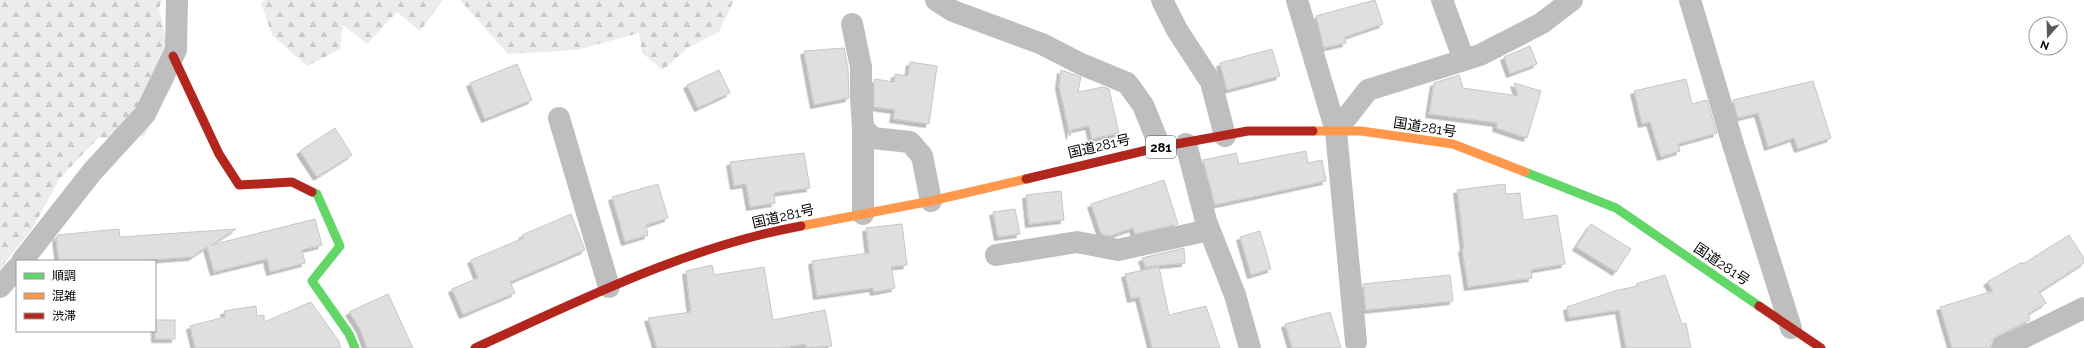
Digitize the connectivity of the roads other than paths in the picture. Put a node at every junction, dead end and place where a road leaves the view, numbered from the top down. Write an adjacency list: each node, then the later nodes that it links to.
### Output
1 (177, 0): 9 (street)
2 (936, 0): 16 (street)
3 (1162, 0): 14 (street)
4 (1297, 0): 13 (street)
5 (1442, 0): 10 (street)
6 (1572, 0): 10 (street)
7 (1690, 0): 26 (street)
8 (852, 24): 12 (street)
9 (173, 56): 21 (street); 28 (main road)
10 (1464, 60): 13 (street)
11 (559, 118): 24 (street)
12 (863, 128): 17 (street); 18 (street)
13 (1336, 131): 14 (main road, 国道281号 / 281); 26 (main road, 国道281号 / 281); 27 (street)
14 (1225, 136): 15 (main road, 国道281号 / 281)
15 (1186, 144): 16 (main road, 国道281号 / 281); 19 (street)
16 (1160, 147): 17 (main road, 国道281号 / 281)
17 (931, 201): 18 (main road, 国道281号 / 281)
18 (863, 214): 24 (main road, 国道281号 / 281)
19 (1209, 230): 20 (street); 30 (street)
20 (996, 255)
21 (23, 260)
22 (16, 269): 23 (street)
23 (0, 287)
24 (609, 287): 29 (main road, 国道281号 / 281)
25 (2084, 308): 32 (street)
26 (1791, 328): 31 (main road, 国道281号 / 281)
27 (1356, 342)
28 (355, 348)
29 (475, 348)
30 (1250, 348)
31 (1821, 348)
32 (2002, 348)

